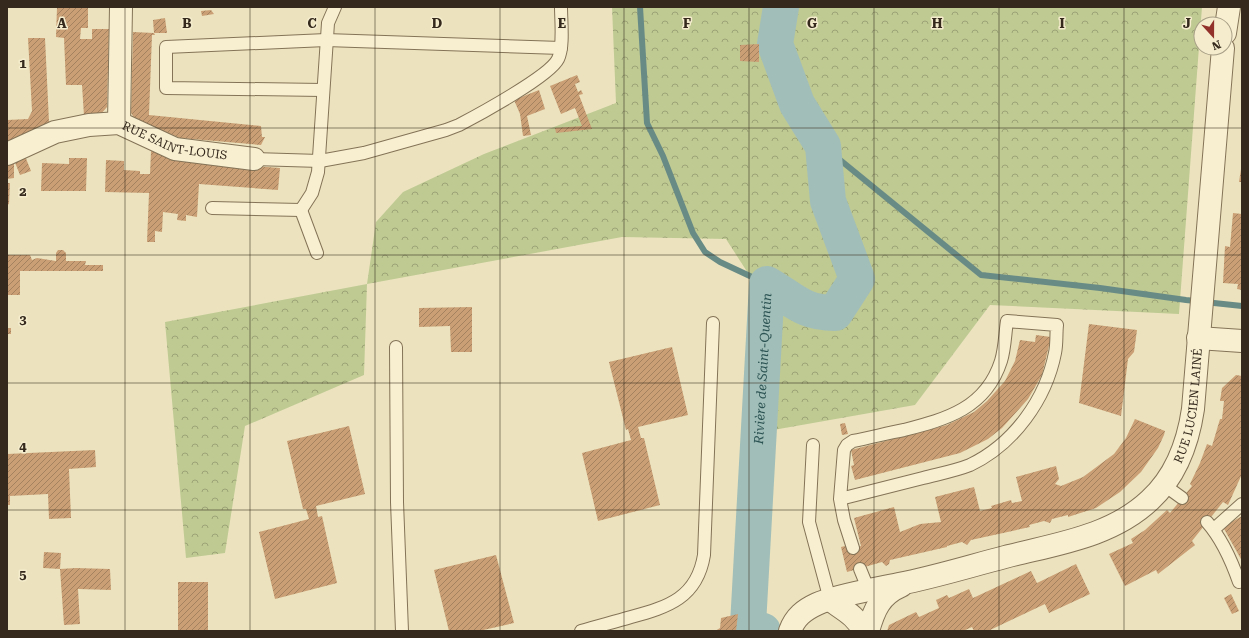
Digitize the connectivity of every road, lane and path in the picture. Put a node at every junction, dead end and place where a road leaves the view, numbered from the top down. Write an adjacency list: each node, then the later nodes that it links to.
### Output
1 (121, 7): 8 (street)
2 (335, 7): 4 (lane)
3 (561, 7): 5 (lane)
4 (326, 40): 5 (lane); 7 (lane); 7 (lane)
5 (560, 48): 11 (lane)
6 (1222, 56): 16 (street, RUE LUCIEN LAINÉ)
7 (323, 90): 11 (lane)
8 (119, 123): 9 (street, RUE SAINT-LOUIS); 10 (street, RUE SAINT-LOUIS)
9 (7, 154)
10 (254, 159): 11 (lane)
11 (320, 161): 13 (lane)
12 (212, 208): 13 (lane)
13 (302, 210): 14 (lane)
14 (317, 253)
15 (713, 323): 32 (lane)
16 (1198, 338): 17 (street); 20 (street, RUE LUCIEN LAINÉ)
17 (1242, 341)
18 (396, 347): 31 (lane)
19 (813, 446): 29 (lane)
20 (1164, 485): 21 (lane); 26 (street, RUE LUCIEN LAINÉ)
21 (1182, 498)
22 (840, 499): 22 (lane); 24 (lane)
23 (1242, 504): 27 (lane)
24 (853, 548)
25 (860, 568): 28 (lane)
26 (912, 581): 28 (street, RUE LUCIEN LAINÉ); 34 (street, RUE LUCIEN LAINÉ)
27 (1239, 582)
28 (869, 591): 29 (street, RUE LUCIEN LAINÉ)
29 (830, 600): 30 (street, RUE LUCIEN LAINÉ); 33 (street)
30 (791, 630)
31 (402, 631)
32 (581, 631)
33 (863, 631)
34 (868, 631)

